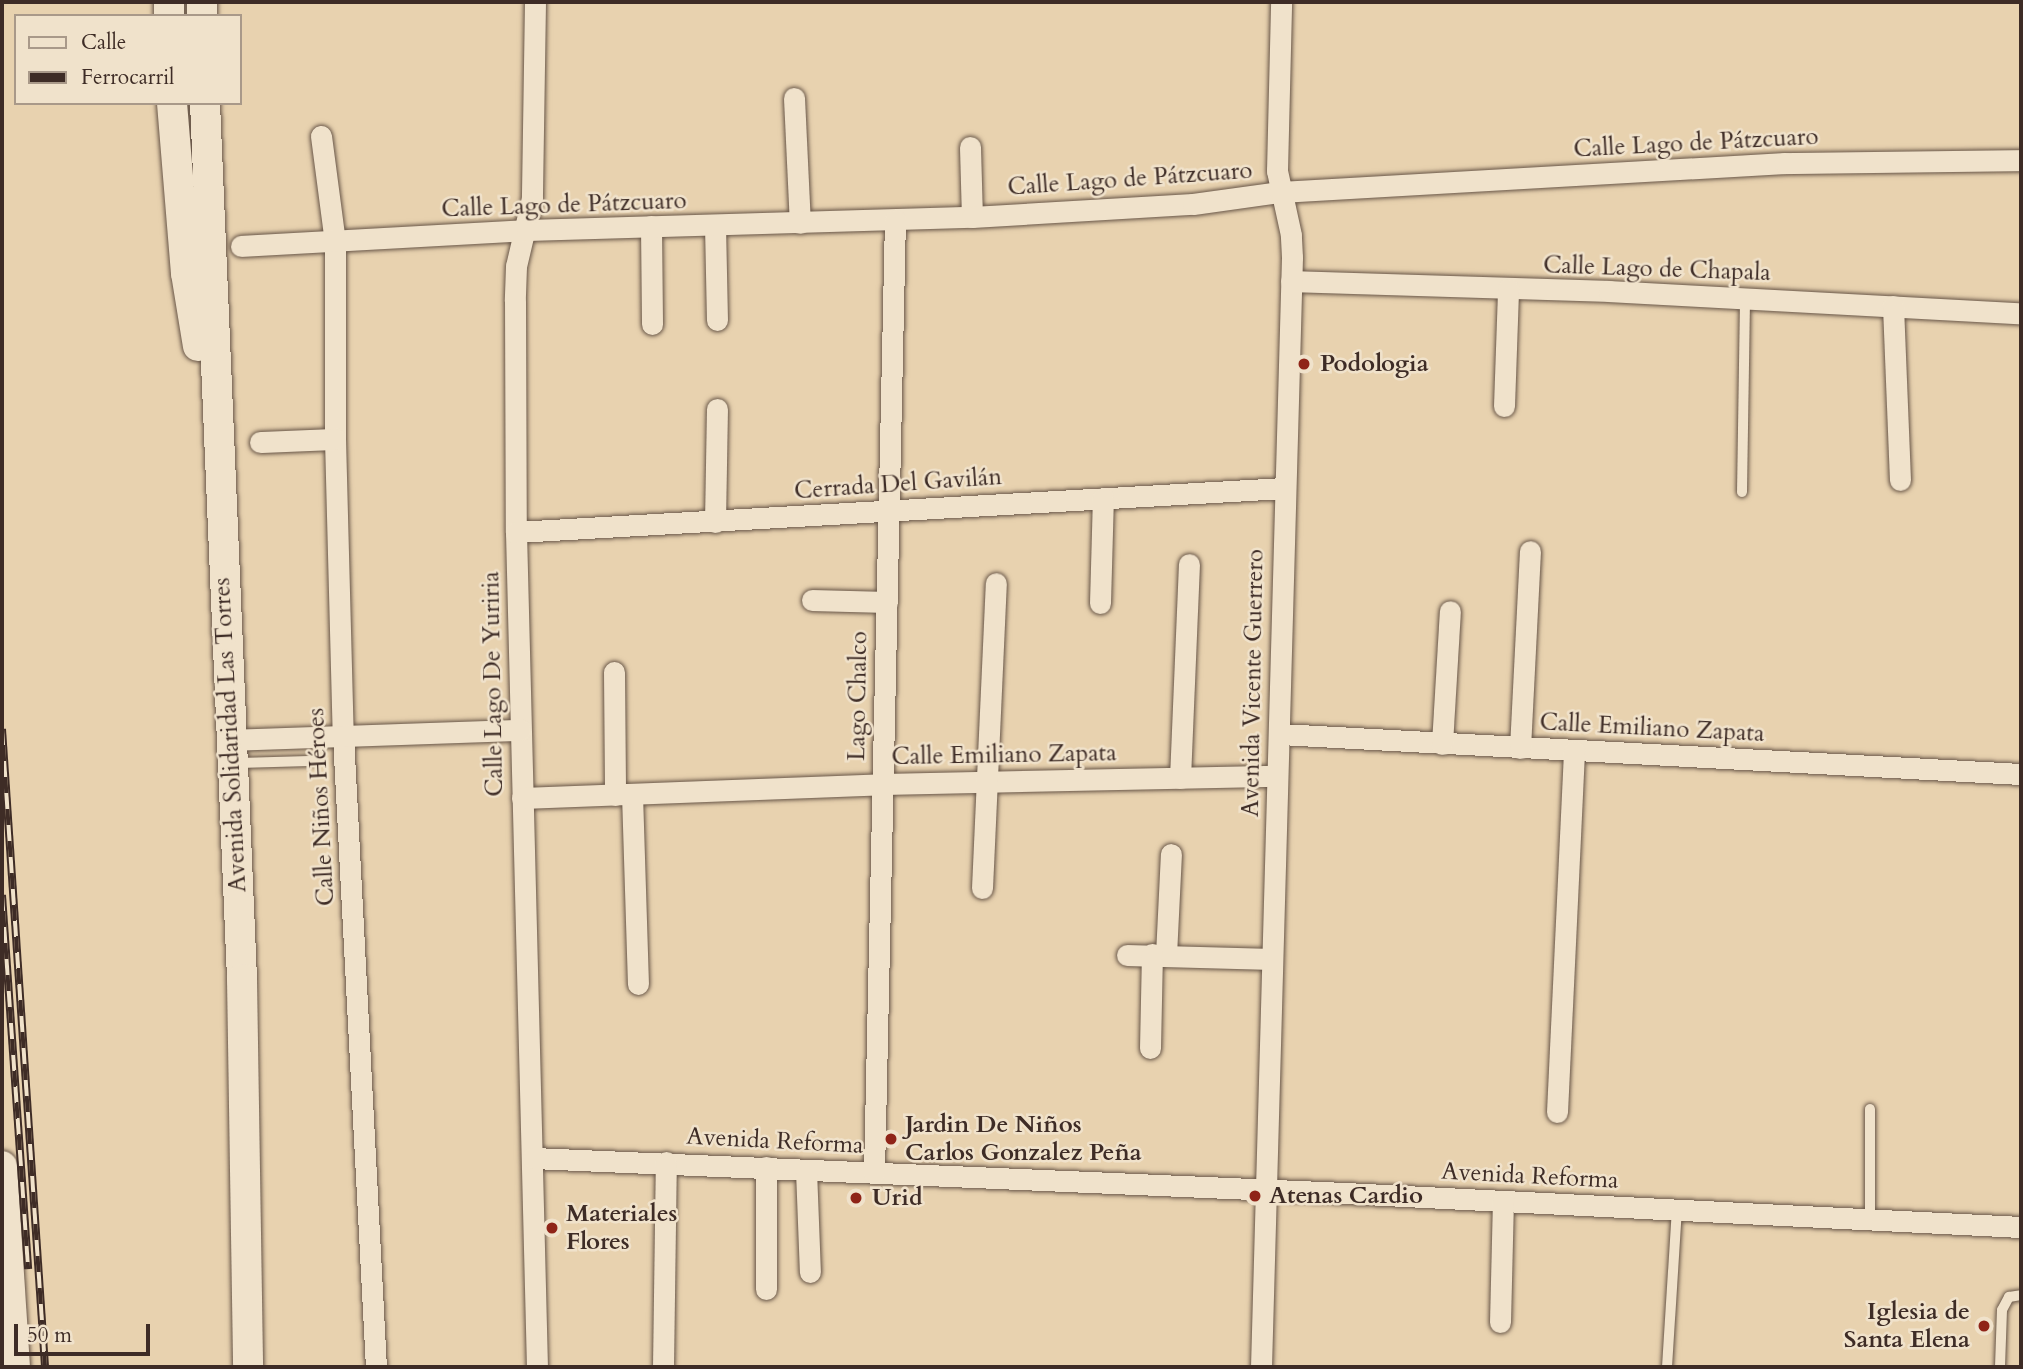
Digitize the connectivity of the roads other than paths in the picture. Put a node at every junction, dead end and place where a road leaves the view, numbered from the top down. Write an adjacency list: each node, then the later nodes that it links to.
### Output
1 (535, 2): 15 (street, Calle Lago De Yuriria)
2 (1281, 2): 9 (street, Avenida Vicente Guerrero)
3 (794, 98): 12 (street)
4 (205, 105): 27 (main road, Avenida Solidaridad Las Torres)
5 (173, 111): 27 (main road)
6 (321, 136): 16 (street, Calle Niños Héroes)
7 (970, 147): 10 (street)
8 (2021, 160): 9 (street, Calle Lago de Pátzcuaro)
9 (1280, 192): 10 (street, Calle Lago de Pátzcuaro); 18 (street, Avenida Vicente Guerrero)
10 (972, 217): 11 (street, Calle Lago de Pátzcuaro)
11 (895, 220): 12 (street, Calle Lago de Pátzcuaro); 34 (street, Lago Chalco)
12 (800, 223): 13 (street, Calle Lago de Pátzcuaro)
13 (715, 225): 14 (street, Calle Lago de Pátzcuaro); 23 (street)
14 (651, 226): 15 (street, Calle Lago de Pátzcuaro); 24 (street)
15 (527, 230): 16 (street, Calle Lago de Pátzcuaro); 36 (street, Calle Lago De Yuriria)
16 (335, 243): 17 (street, Calle Lago de Pátzcuaro); 28 (street, Calle Niños Héroes)
17 (241, 246)
18 (1291, 281): 19 (street, Calle Lago de Chapala); 31 (street, Avenida Vicente Guerrero)
19 (1508, 289): 20 (street, Calle Lago de Chapala); 25 (street)
20 (1745, 298): 21 (street, Calle Lago de Chapala); 32 (lane)
21 (1893, 306): 22 (street, Calle Lago de Chapala); 30 (street)
22 (2021, 313)
23 (718, 320)
24 (652, 324)
25 (1504, 406)
26 (718, 409): 35 (street)
27 (217, 435): 51 (main road, Avenida Solidaridad Las Torres)
28 (335, 439): 29 (street); 47 (street, Calle Niños Héroes)
29 (260, 442)
30 (1900, 480)
31 (1284, 488): 33 (street, Cerrada Del Gavilán); 46 (street, Avenida Vicente Guerrero)
32 (1742, 492)
33 (1103, 498): 34 (street, Cerrada Del Gavilán); 42 (street)
34 (890, 509): 35 (street, Cerrada Del Gavilán); 41 (street, Lago Chalco)
35 (715, 522): 36 (street, Cerrada Del Gavilán)
36 (516, 531): 45 (street, Calle Lago De Yuriria)
37 (1530, 551): 49 (street)
38 (1188, 564): 55 (street)
39 (996, 583): 56 (street)
40 (811, 600): 41 (street)
41 (887, 602): 57 (street, Lago Chalco)
42 (1100, 603)
43 (1450, 611): 48 (street)
44 (614, 672): 58 (street)
45 (520, 730): 47 (street); 59 (street, Calle Lago De Yuriria)
46 (1280, 734): 48 (street, Calle Emiliano Zapata); 54 (street, Avenida Vicente Guerrero)
47 (343, 736): 51 (street); 86 (street, Calle Niños Héroes)
48 (1442, 744): 49 (street, Calle Emiliano Zapata)
49 (1520, 748): 50 (street, Calle Emiliano Zapata)
50 (1574, 751): 53 (street, Calle Emiliano Zapata); 68 (street)
51 (231, 752): 52 (lane); 85 (main road, Avenida Solidaridad Las Torres)
52 (313, 761)
53 (2021, 774)
54 (1277, 776): 55 (street, Calle Emiliano Zapata); 64 (street, Avenida Vicente Guerrero)
55 (1180, 778): 56 (street, Calle Emiliano Zapata)
56 (989, 781): 57 (street, Calle Emiliano Zapata); 61 (street)
57 (883, 784): 58 (street, Calle Emiliano Zapata); 74 (street, Lago Chalco)
58 (624, 794): 59 (street, Calle Emiliano Zapata); 65 (street)
59 (522, 798): 69 (street, Calle Lago De Yuriria)
60 (1171, 854): 63 (street)
61 (982, 888)
62 (1127, 954): 63 (street)
63 (1159, 955): 64 (street); 66 (street)
64 (1272, 958): 75 (street, Avenida Vicente Guerrero)
65 (638, 985)
66 (1150, 1048)
67 (1870, 1109): 78 (lane)
68 (1557, 1112)
69 (533, 1158): 70 (street, Avenida Reforma); 87 (street, Calle Lago De Yuriria)
70 (666, 1162): 72 (street, Avenida Reforma); 88 (street)
71 (2, 1166): 84 (main road)
72 (766, 1167): 73 (street, Avenida Reforma); 81 (street)
73 (806, 1170): 74 (street, Avenida Reforma); 80 (street)
74 (874, 1173): 75 (street, Avenida Reforma)
75 (1266, 1190): 76 (street, Avenida Reforma); 89 (street, Avenida Vicente Guerrero)
76 (1503, 1201): 77 (street, Avenida Reforma); 83 (street)
77 (1677, 1210): 78 (street, Avenida Reforma); 90 (lane)
78 (1870, 1220): 79 (street, Avenida Reforma)
79 (2021, 1227)
80 (810, 1272)
81 (766, 1289)
82 (2021, 1295): 91 (lane)
83 (1500, 1322)
84 (10, 1355)
85 (248, 1367)
86 (376, 1367)
87 (537, 1367)
88 (663, 1367)
89 (1261, 1367)
90 (1667, 1367)
91 (2000, 1367)

